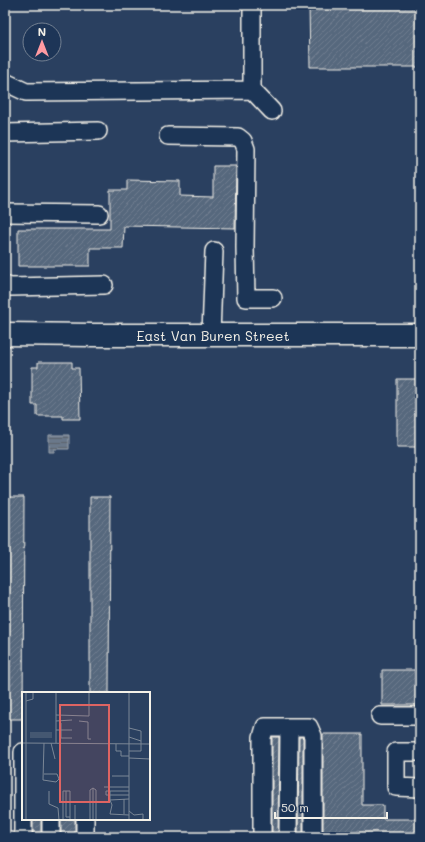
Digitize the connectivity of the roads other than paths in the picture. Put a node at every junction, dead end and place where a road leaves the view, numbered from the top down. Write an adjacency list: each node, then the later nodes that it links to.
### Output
1 (252, 5): 3 (lane)
2 (5, 82): 3 (lane)
3 (252, 90): 4 (lane)
4 (272, 111)
5 (98, 131): 6 (lane)
6 (5, 133)
7 (168, 136): 13 (lane)
8 (5, 213): 9 (lane)
9 (99, 214)
10 (214, 251): 15 (lane)
11 (5, 285): 12 (lane)
12 (104, 285)
13 (273, 298)
14 (5, 334): 15 (main road, East Van Buren Street)
15 (211, 335): 16 (main road, East Van Buren Street)
16 (420, 335)
17 (380, 716): 18 (lane)
18 (420, 716)
19 (289, 727): 28 (lane); 29 (lane); 30 (lane)
20 (420, 752): 21 (lane)
21 (420, 788)
22 (23, 820): 25 (lane)
23 (51, 820): 26 (lane)
24 (85, 820): 27 (lane)
25 (23, 837)
26 (51, 837)
27 (85, 837)
28 (262, 837)
29 (288, 837)
30 (314, 837)

